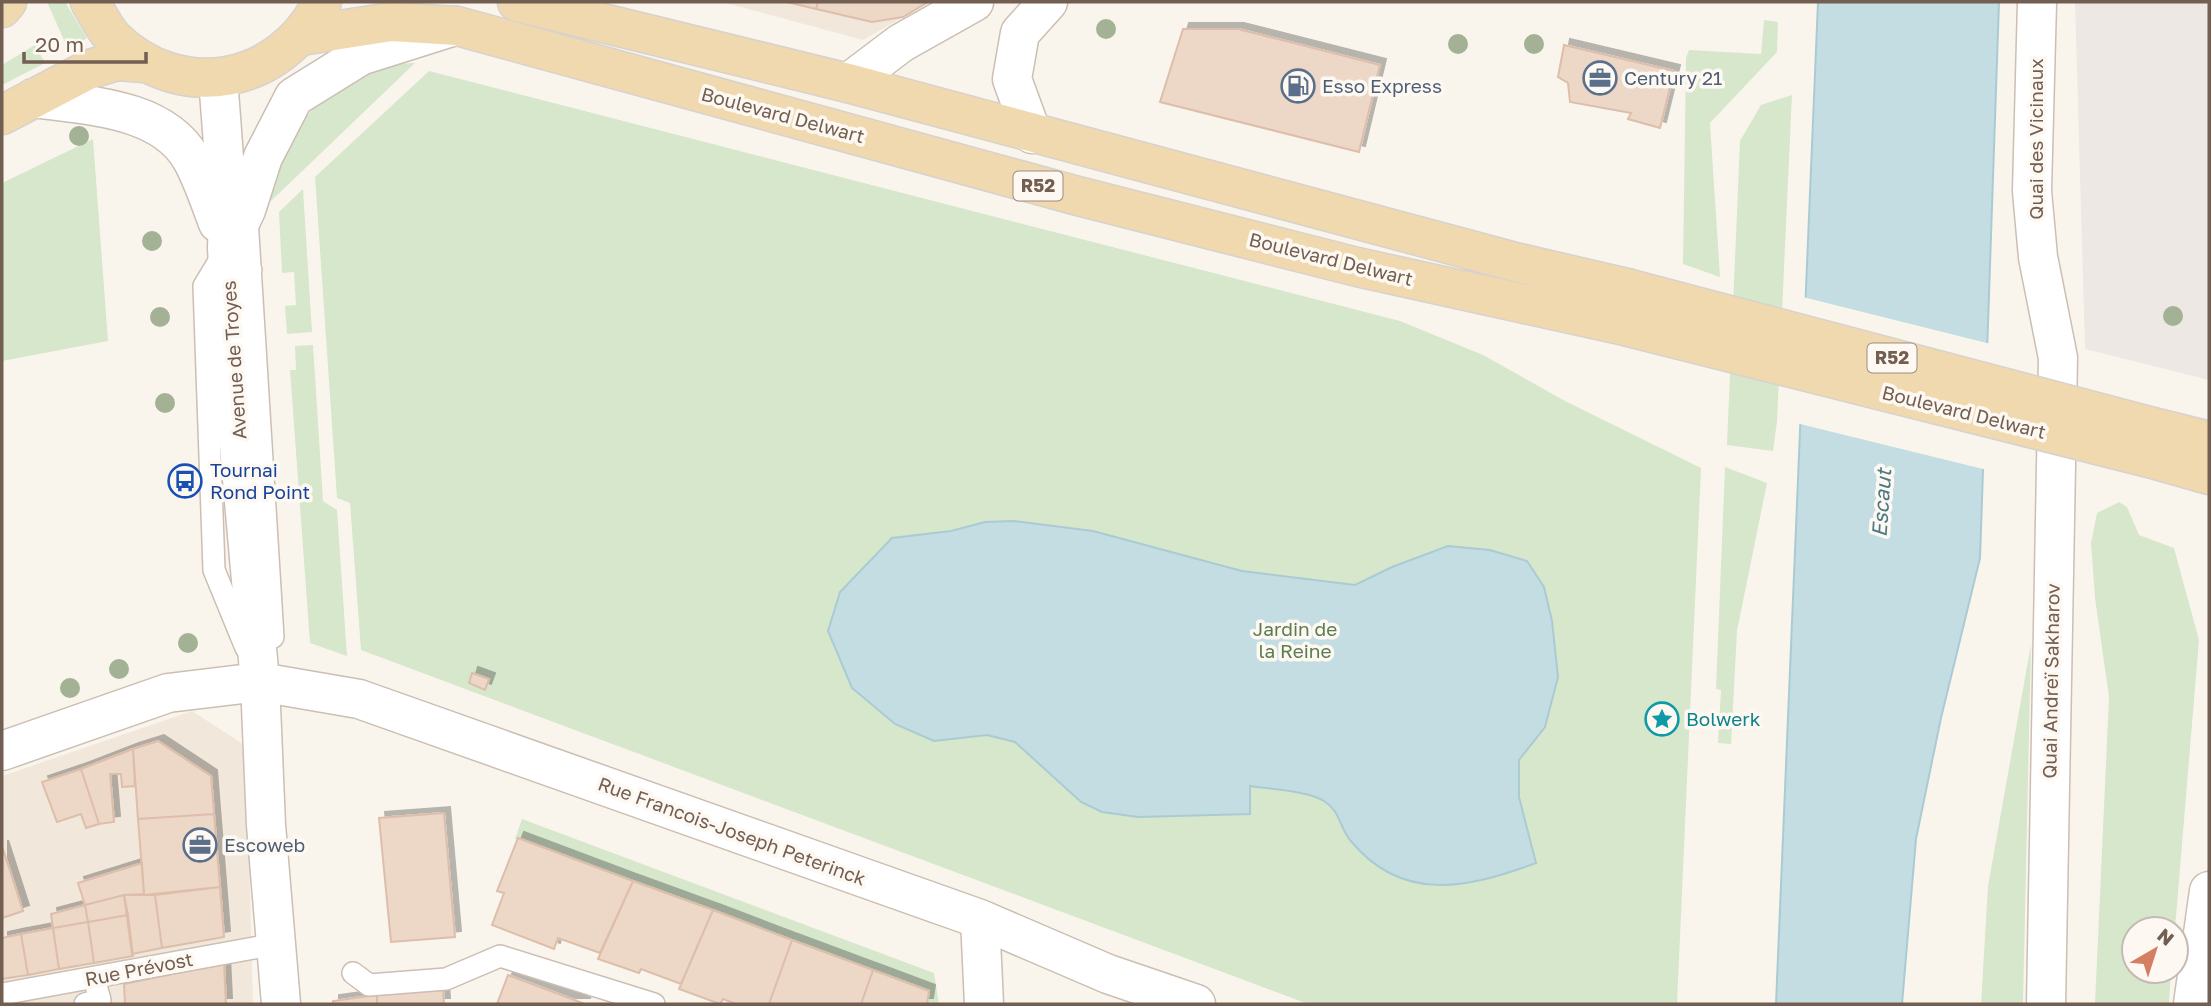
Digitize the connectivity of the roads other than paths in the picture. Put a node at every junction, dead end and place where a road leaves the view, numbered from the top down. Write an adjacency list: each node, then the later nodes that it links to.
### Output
1 (7, 2): 8 (main road)
2 (90, 2): 11 (main road)
3 (322, 2): 10 (main road)
4 (517, 2): 13 (main road, Boulevard Delwart / R52)
5 (974, 2): 13 (street)
6 (1048, 2): 15 (street)
7 (2037, 2): 17 (street, Quai des Vicinaux)
8 (2, 8)
9 (457, 26): 10 (main road, Boulevard Delwart / R52); 16 (street); 18 (main road, Boulevard Delwart / R52, bridge)
10 (301, 36): 12 (main road)
11 (144, 63): 12 (main road); 14 (main road)
12 (218, 78): 16 (street, Avenue de Troyes)
13 (848, 83): 15 (main road, Boulevard Delwart / R52)
14 (18, 106): 16 (street, Avenue de Troyes)
15 (1032, 134): 18 (main road, Boulevard Delwart / R52, bridge)
16 (239, 259): 20 (street, Avenue de Troyes)
17 (2058, 358): 33 (street, Quai Andreï Sakharov)
18 (2155, 444): 19 (main road, Boulevard Delwart / R52)
19 (2207, 448)
20 (260, 682): 21 (street, Rue Francois-Joseph Peterinck); 23 (street, Rue Francois-Joseph Peterinck); 24 (street, Avenue de Troyes)
21 (2, 751)
22 (2209, 891): 34 (street)
23 (981, 919): 31 (street); 32 (street, Rue Francois-Joseph Peterinck)
24 (276, 944): 26 (lane, Rue Prévost); 29 (street, Avenue de Troyes)
25 (440, 968): 30 (lane)
26 (94, 978): 27 (lane, Rue Prévost); 28 (lane)
27 (3, 998)
28 (95, 1003)
29 (281, 1004)
30 (654, 1004)
31 (984, 1004)
32 (1196, 1004)
33 (2046, 1004)
34 (2193, 1004)

